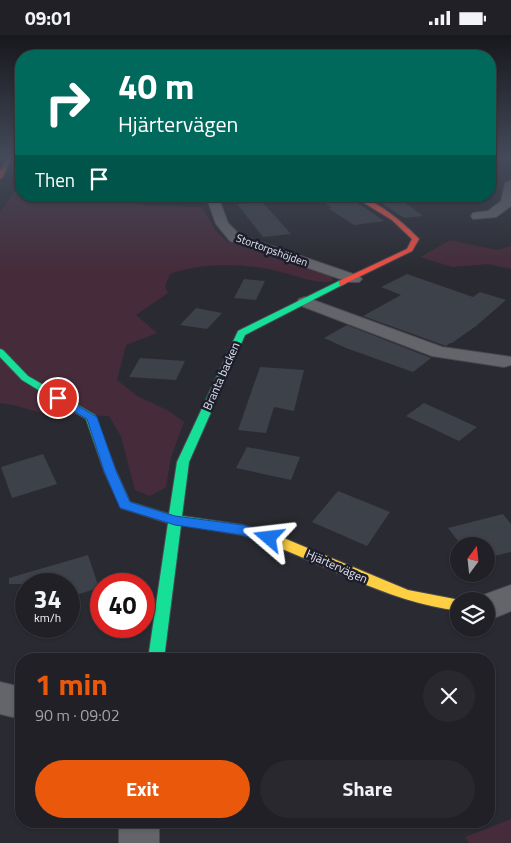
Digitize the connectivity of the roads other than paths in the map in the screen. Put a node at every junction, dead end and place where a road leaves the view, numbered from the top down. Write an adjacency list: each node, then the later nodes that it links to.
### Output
1 (508, 196): 4 (street)
2 (214, 202): 5 (street, Stortorpshöjden)
3 (366, 202): 5 (main road, Branta backen)
4 (477, 216)
5 (354, 279): 6 (main road, Branta backen)
6 (305, 302): 8 (street); 9 (main road, Branta backen)
7 (0, 352): 9 (main road, Hjärtervägen)
8 (504, 361)
9 (175, 520): 11 (main road, Hjärtervägen); 13 (main road, Branta backen)
10 (511, 597): 12 (street)
11 (450, 604)
12 (495, 605)
13 (157, 653)
14 (0, 698): 15 (street)
15 (15, 702)
16 (139, 828): 17 (street)
17 (138, 843)

